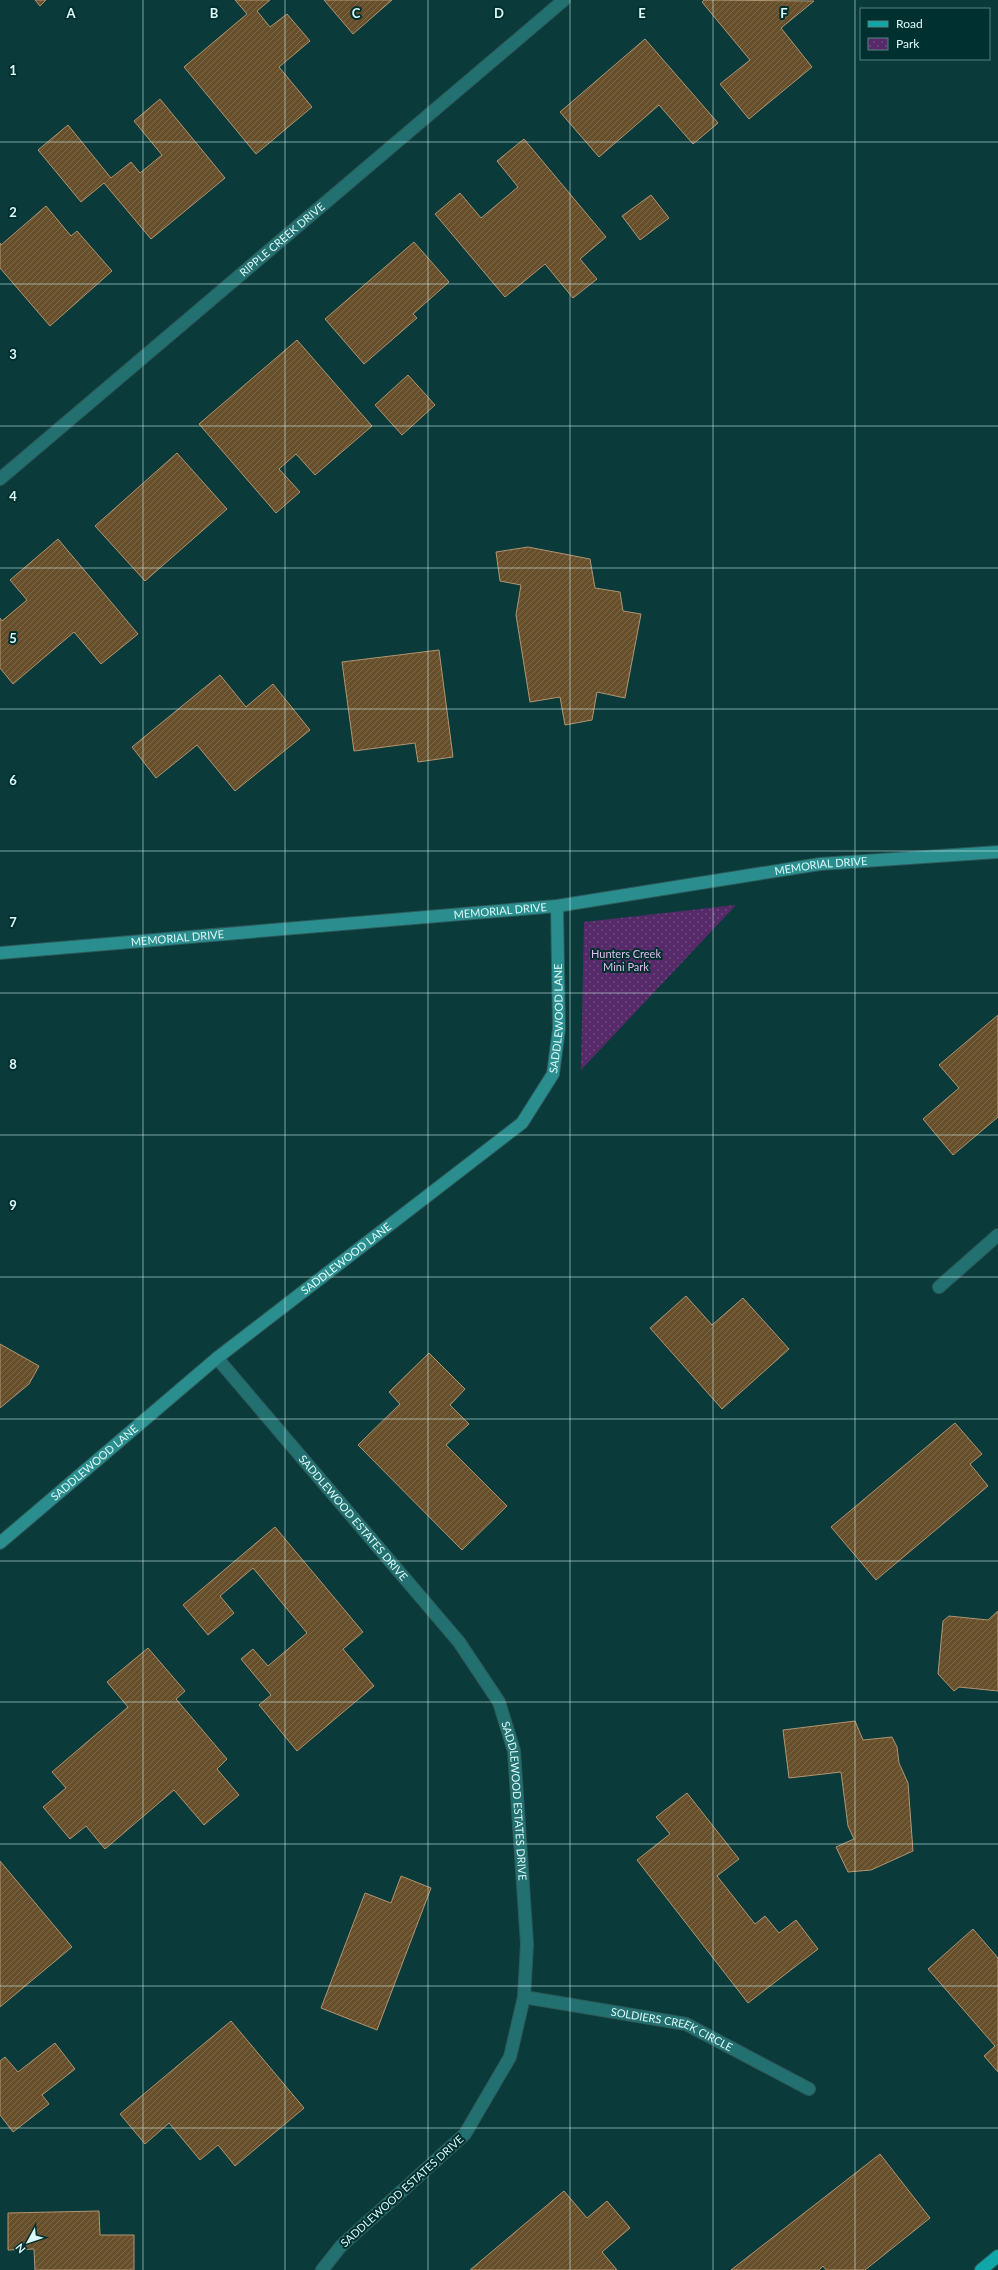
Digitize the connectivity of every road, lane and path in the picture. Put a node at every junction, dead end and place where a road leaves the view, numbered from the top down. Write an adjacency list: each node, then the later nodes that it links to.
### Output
1 (564, 0): 2 (street, RIPPLE CREEK DRIVE)
2 (0, 479)
3 (998, 852): 4 (street, MEMORIAL DRIVE)
4 (557, 906): 5 (street, MEMORIAL DRIVE); 8 (street, SADDLEWOOD LANE)
5 (0, 953)
6 (998, 1235): 7 (street)
7 (939, 1287)
8 (218, 1358): 9 (street, SADDLEWOOD LANE); 10 (street, SADDLEWOOD ESTATES DRIVE)
9 (0, 1543)
10 (524, 1997): 11 (street, SOLDIERS CREEK CIRCLE); 13 (street, SADDLEWOOD ESTATES DRIVE)
11 (809, 2089)
12 (998, 2256): 14 (main road)
13 (322, 2270)
14 (981, 2270)

